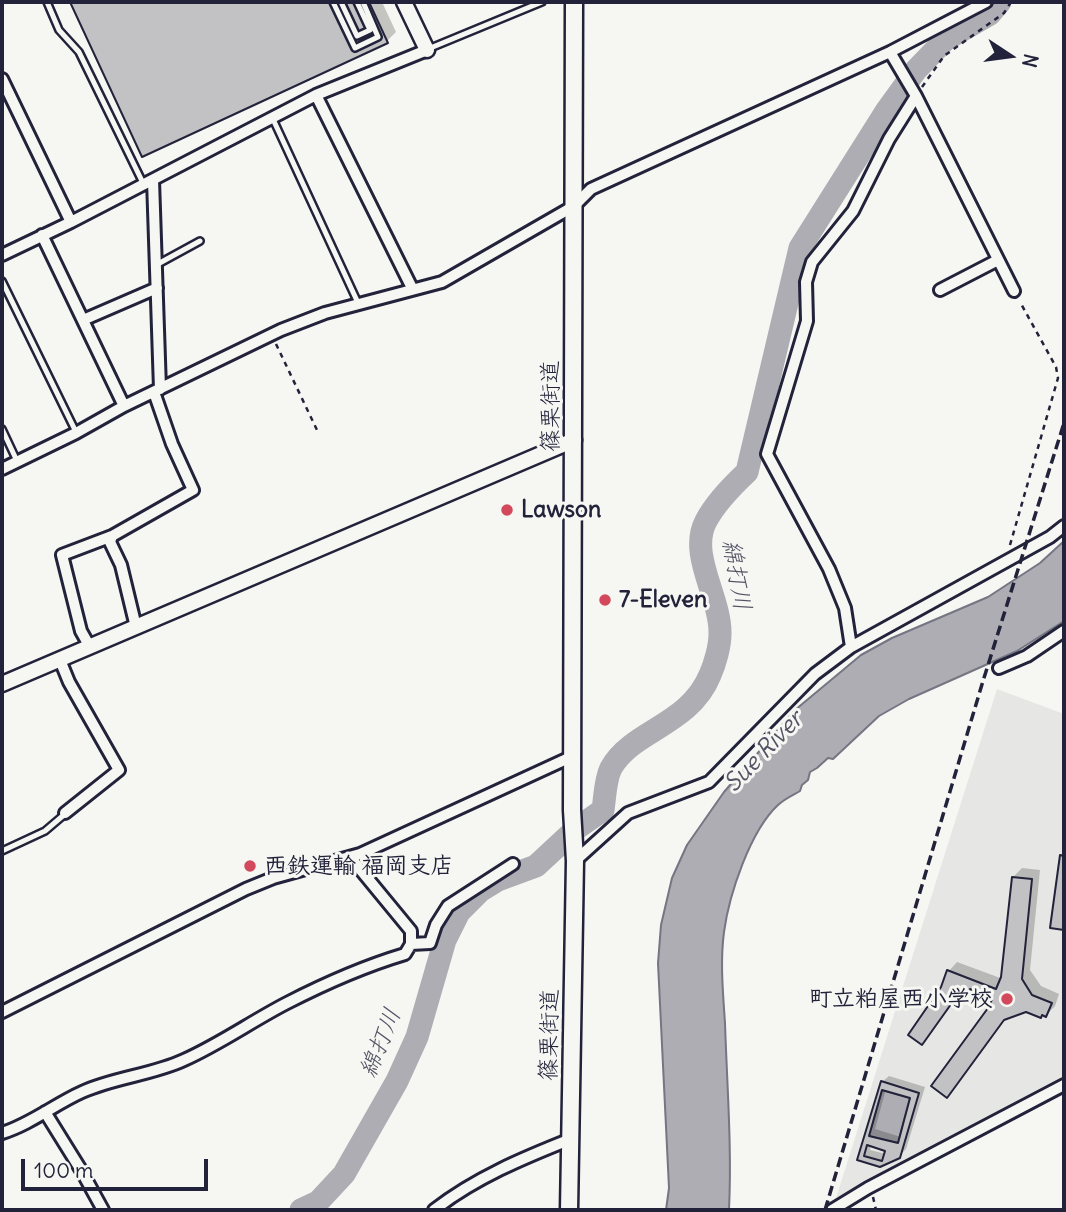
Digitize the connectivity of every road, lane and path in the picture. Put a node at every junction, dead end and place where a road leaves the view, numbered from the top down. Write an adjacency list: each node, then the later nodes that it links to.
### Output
1 (47, 2): 17 (lane)
2 (333, 2): 5 (lane)
3 (341, 2): 4 (lane)
4 (357, 2)
5 (363, 2)
6 (404, 2): 11 (street)
7 (542, 2): 11 (lane)
8 (573, 2): 18 (main road, 篠栗街道)
9 (986, 2): 12 (street)
10 (1011, 2): 14 (path)
11 (426, 50): 15 (street)
12 (890, 52): 14 (street); 18 (street)
13 (2, 79): 19 (street)
14 (914, 92): 23 (street); 47 (street)
15 (316, 94): 16 (street); 26 (street)
16 (272, 117): 17 (street); 30 (lane)
17 (149, 182): 19 (street); 24 (street)
18 (574, 206): 26 (street); 38 (main road, 篠栗街道)
19 (71, 222): 20 (street)
20 (42, 235): 22 (street); 31 (street)
21 (200, 241): 24 (lane)
22 (2, 255)
23 (998, 260): 28 (street); 29 (street)
24 (156, 265): 27 (street)
25 (2, 281): 37 (lane)
26 (412, 288): 30 (street)
27 (157, 289): 31 (street); 33 (street)
28 (940, 290)
29 (1014, 291): 43 (path)
30 (359, 304): 32 (street)
31 (83, 320): 34 (street)
32 (271, 335): 33 (street); 36 (path)
33 (157, 391): 34 (street); 42 (street)
34 (124, 406): 37 (street)
35 (2, 429): 39 (lane)
36 (317, 430)
37 (76, 433): 39 (street)
38 (574, 440): 44 (street); 51 (main road, 篠栗街道)
39 (18, 463): 40 (street)
40 (2, 469)
41 (1064, 526): 43 (street)
42 (112, 536): 44 (street); 46 (street)
43 (1005, 561): 47 (street)
44 (136, 627): 46 (street)
45 (1064, 631): 49 (street)
46 (90, 647): 48 (street)
47 (851, 647): 55 (street)
48 (60, 660): 50 (street); 52 (street)
49 (999, 668)
50 (2, 684)
51 (573, 756): 54 (street); 55 (main road, 篠栗街道)
52 (65, 813): 53 (lane)
53 (2, 851)
54 (353, 856): 57 (street); 58 (street)
55 (575, 861): 62 (main road, 篠栗街道)
56 (513, 864): 57 (street)
57 (411, 944): 60 (street)
58 (2, 1012)
59 (1064, 1085): 66 (street)
60 (45, 1112): 61 (street); 63 (street)
61 (2, 1133)
62 (571, 1139): 64 (street); 65 (main road, 篠栗街道)
63 (103, 1210)
64 (434, 1210)
65 (569, 1210)
66 (832, 1210)

